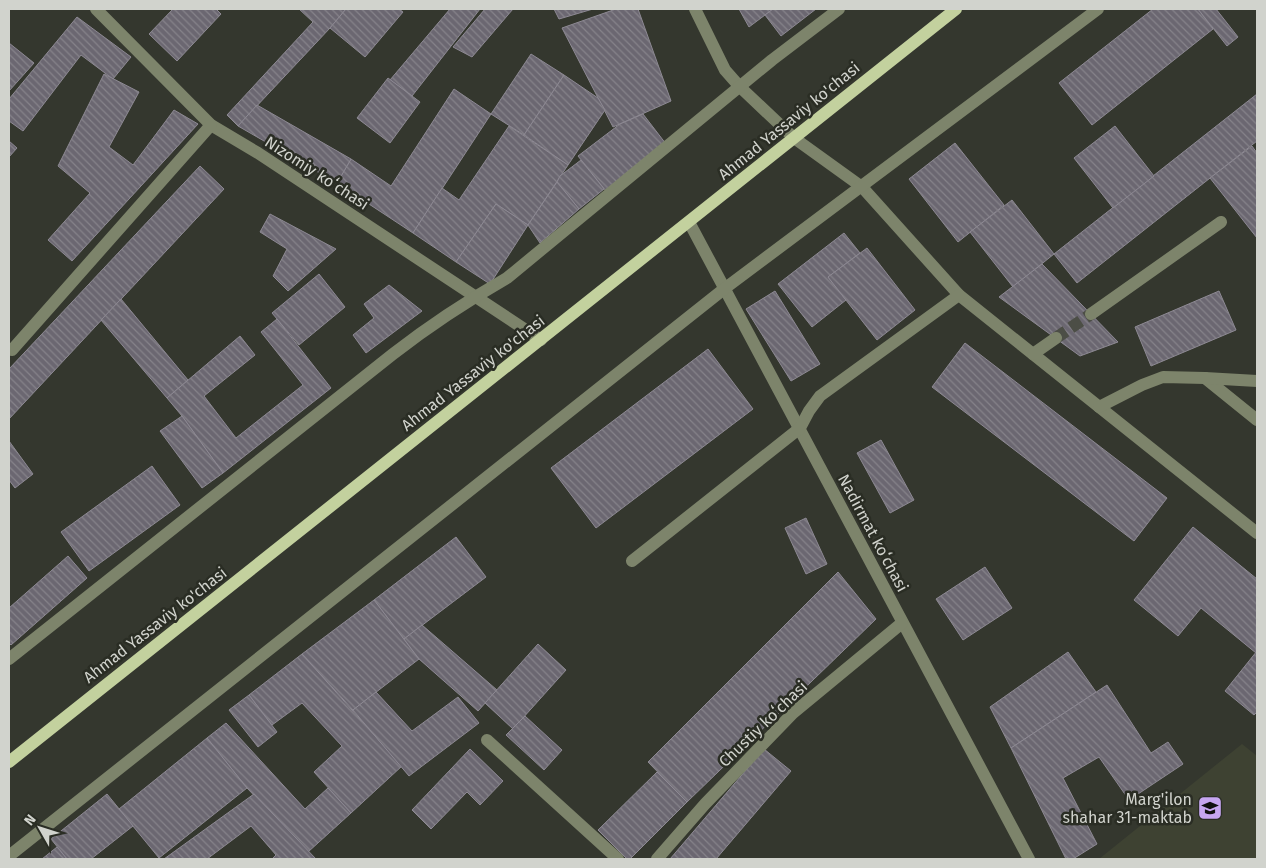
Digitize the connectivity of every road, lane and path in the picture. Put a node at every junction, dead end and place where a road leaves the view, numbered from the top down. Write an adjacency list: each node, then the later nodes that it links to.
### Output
1 (96, 9): 7 (street, Nizomiy koʻchasi)
2 (695, 9): 6 (street)
3 (839, 9): 6 (street)
4 (956, 9): 8 (main road, Ahmad Yassaviy ko'chasi)
5 (1098, 9): 9 (street)
6 (740, 87): 8 (street); 14 (street)
7 (211, 126): 14 (street, Nizomiy koʻchasi); 18 (street)
8 (794, 138): 9 (street); 10 (main road, Ahmad Yassaviy ko'chasi)
9 (862, 187): 12 (street); 13 (street)
10 (689, 222): 12 (street, Nadirmat koʻchasi); 17 (main road, Ahmad Yassaviy ko'chasi)
11 (1221, 222): 15 (street)
12 (724, 289): 24 (street, Nadirmat koʻchasi); 31 (street)
13 (959, 295): 19 (street); 24 (street)
14 (475, 296): 17 (street, Nizomiy koʻchasi); 28 (street)
15 (1091, 314)
16 (1056, 338): 19 (street)
17 (541, 340): 30 (main road, Ahmad Yassaviy ko'chasi)
18 (12, 350)
19 (1033, 354): 22 (street)
20 (1205, 378): 21 (street); 22 (street); 23 (street)
21 (1257, 382)
22 (1099, 407): 25 (street)
23 (1257, 420)
24 (800, 428): 26 (street); 27 (street, Nadirmat koʻchasi)
25 (1257, 533)
26 (632, 561)
27 (902, 623): 33 (street, Chustiy koʻchasi); 34 (street, Nadirmat koʻchasi)
28 (9, 658)
29 (487, 740): 32 (street)
30 (9, 762)
31 (9, 856)
32 (618, 859)
33 (657, 859)
34 (1029, 859)

